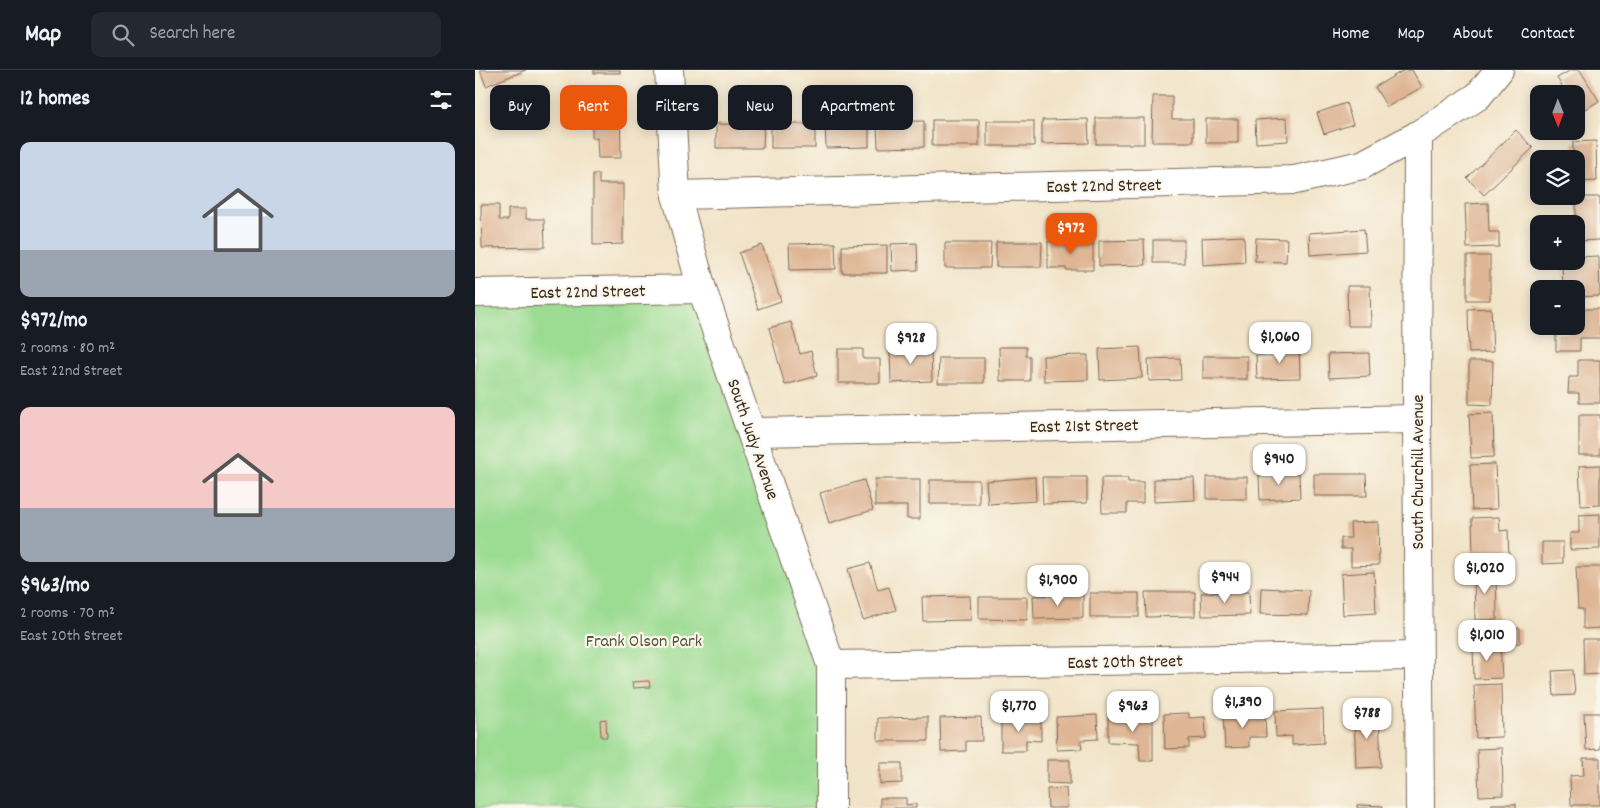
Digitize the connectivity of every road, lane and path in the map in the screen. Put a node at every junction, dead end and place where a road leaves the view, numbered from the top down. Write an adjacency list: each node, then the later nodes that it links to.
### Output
1 (669, 70): 4 (street, South Judy Avenue)
2 (1499, 70): 3 (street, East 22nd Street)
3 (1418, 135): 4 (street, East 22nd Street); 7 (street, South Churchill Avenue)
4 (676, 195): 5 (street, South Judy Avenue)
5 (702, 289): 6 (street, East 22nd Street); 8 (street, South Judy Avenue)
6 (475, 293)
7 (1417, 419): 8 (street, East 21st Street); 9 (street, South Churchill Avenue)
8 (752, 432): 10 (street, South Judy Avenue)
9 (1418, 656): 10 (street, East 20th Street); 12 (street, South Churchill Avenue)
10 (831, 665): 11 (street, South Judy Avenue)
11 (831, 808)
12 (1420, 808)

